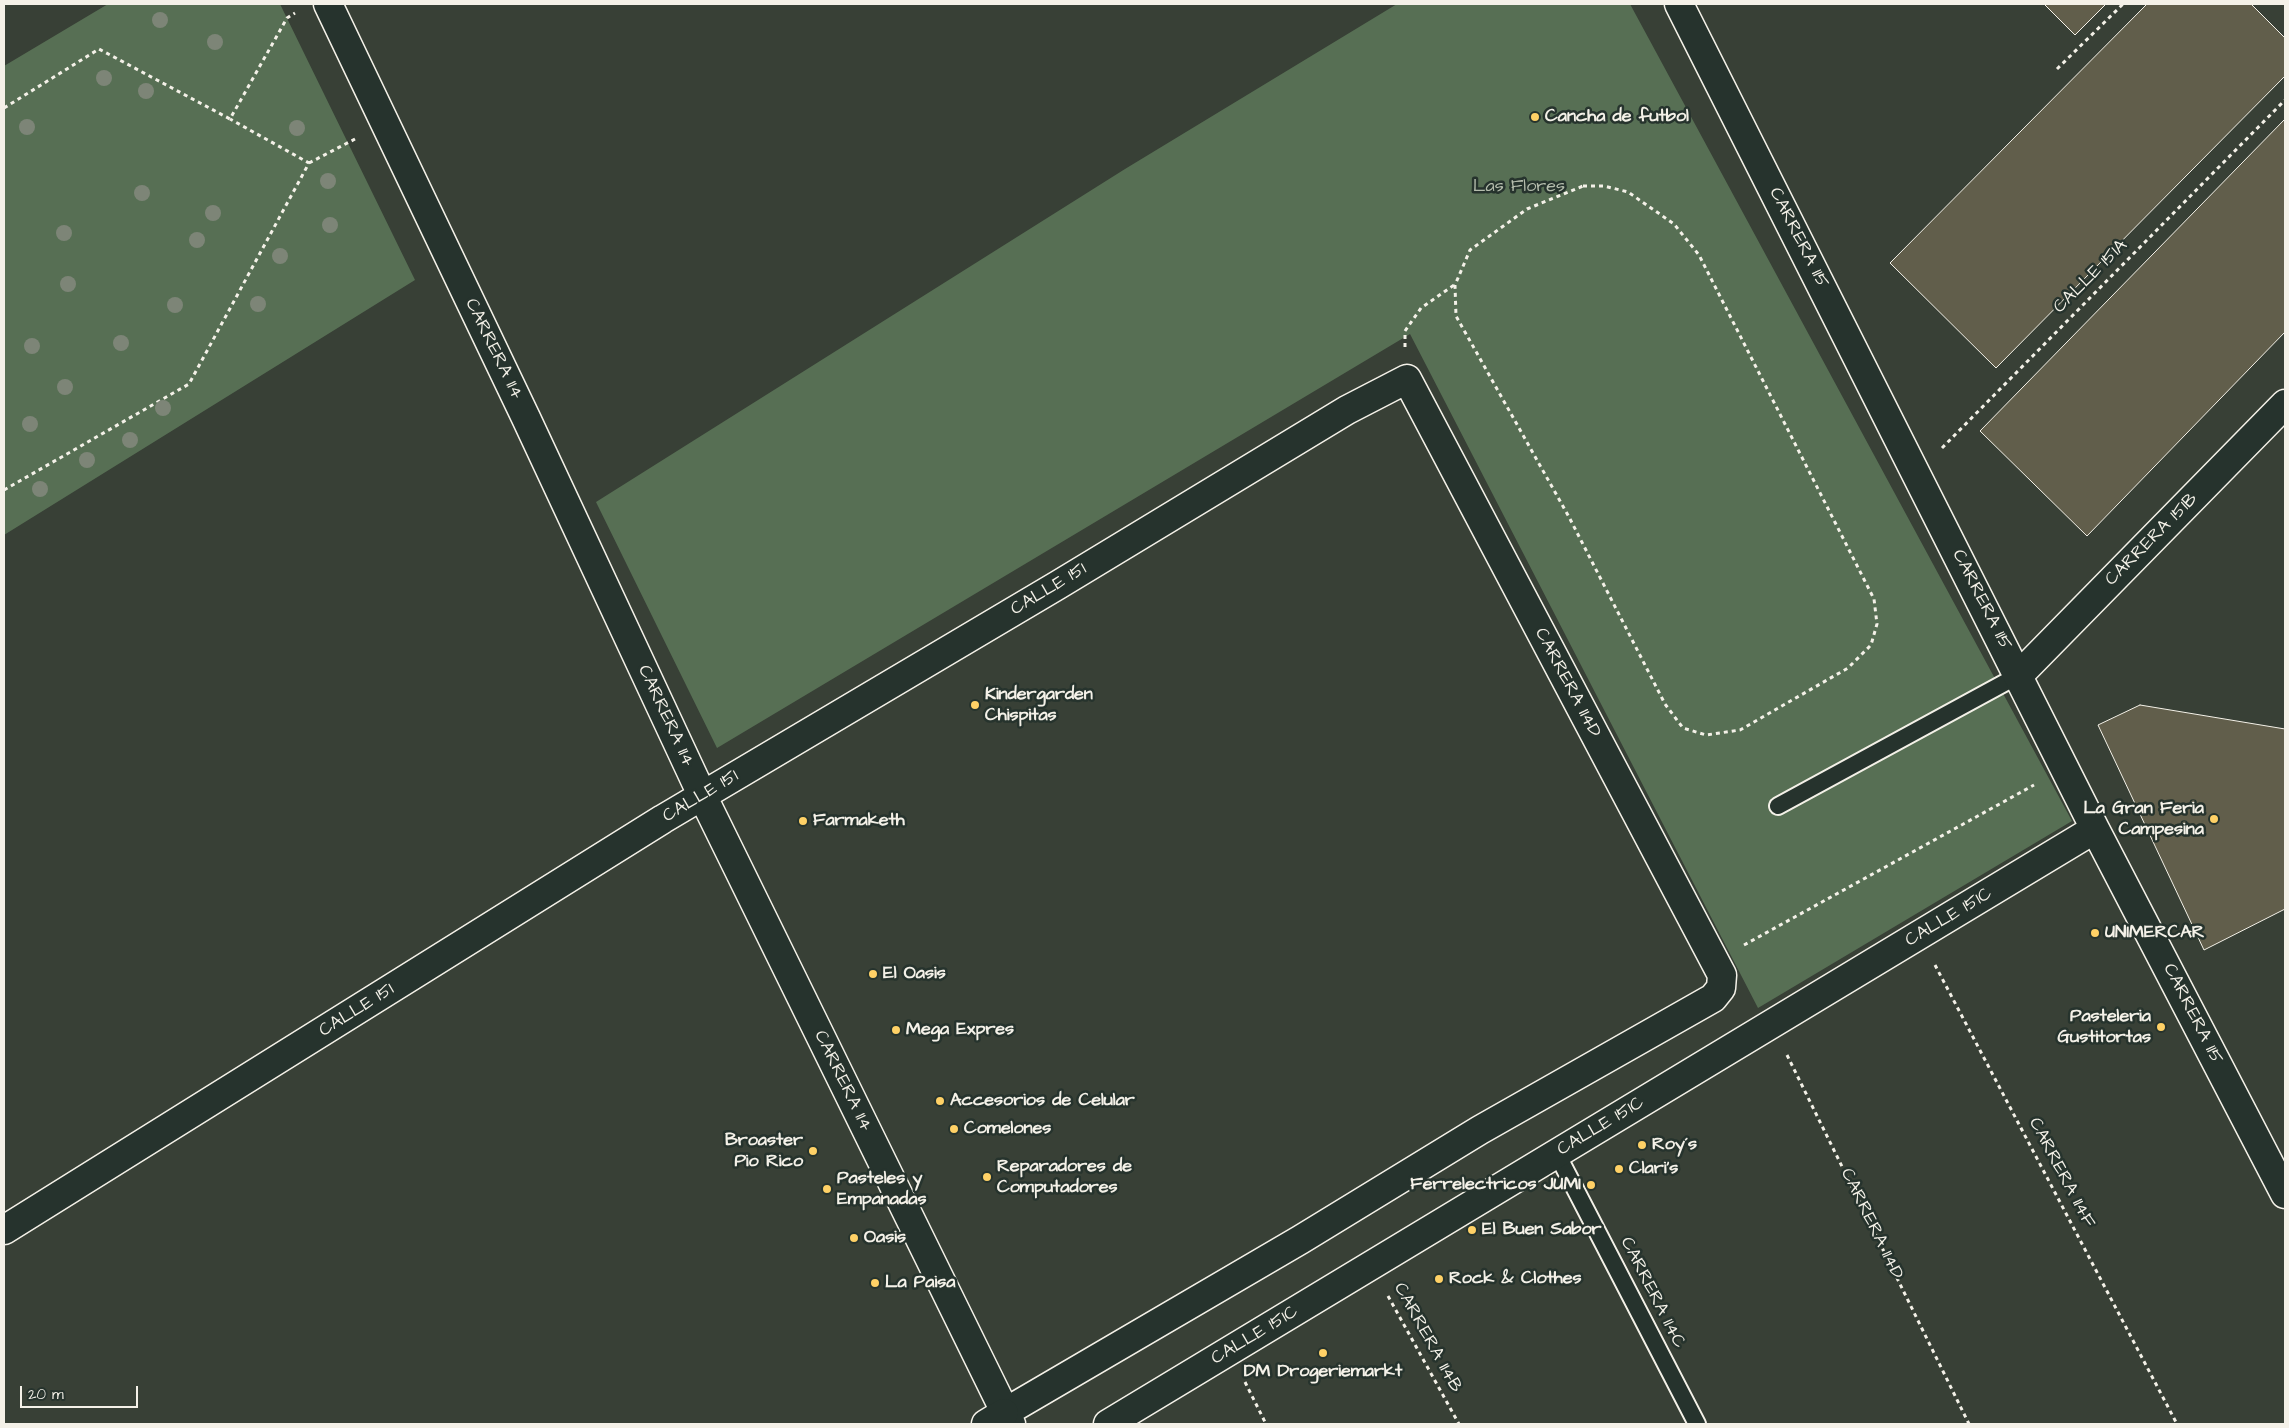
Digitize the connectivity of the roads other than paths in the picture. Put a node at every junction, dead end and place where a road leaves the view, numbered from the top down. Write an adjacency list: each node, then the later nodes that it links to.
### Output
1 (1679, 4): 5 (street, CARRERA 115)
2 (315, 6): 6 (street, CARRERA 114)
3 (1407, 379): 6 (street, CALLE 151); 12 (street, CARRERA 114D)
4 (2285, 404): 5 (street, CARRERA 151B)
5 (2019, 675): 7 (lane); 8 (street, CARRERA 115)
6 (703, 797): 11 (street, CALLE 151); 12 (street, CARRERA 114)
7 (1778, 806)
8 (2095, 829): 9 (street, CALLE 151C); 10 (street, CARRERA 115)
9 (1557, 1154): 13 (street, CALLE 151C); 14 (lane, CARRERA 114C)
10 (2285, 1194)
11 (4, 1230)
12 (1000, 1420)
13 (1108, 1424)
14 (1697, 1424)

